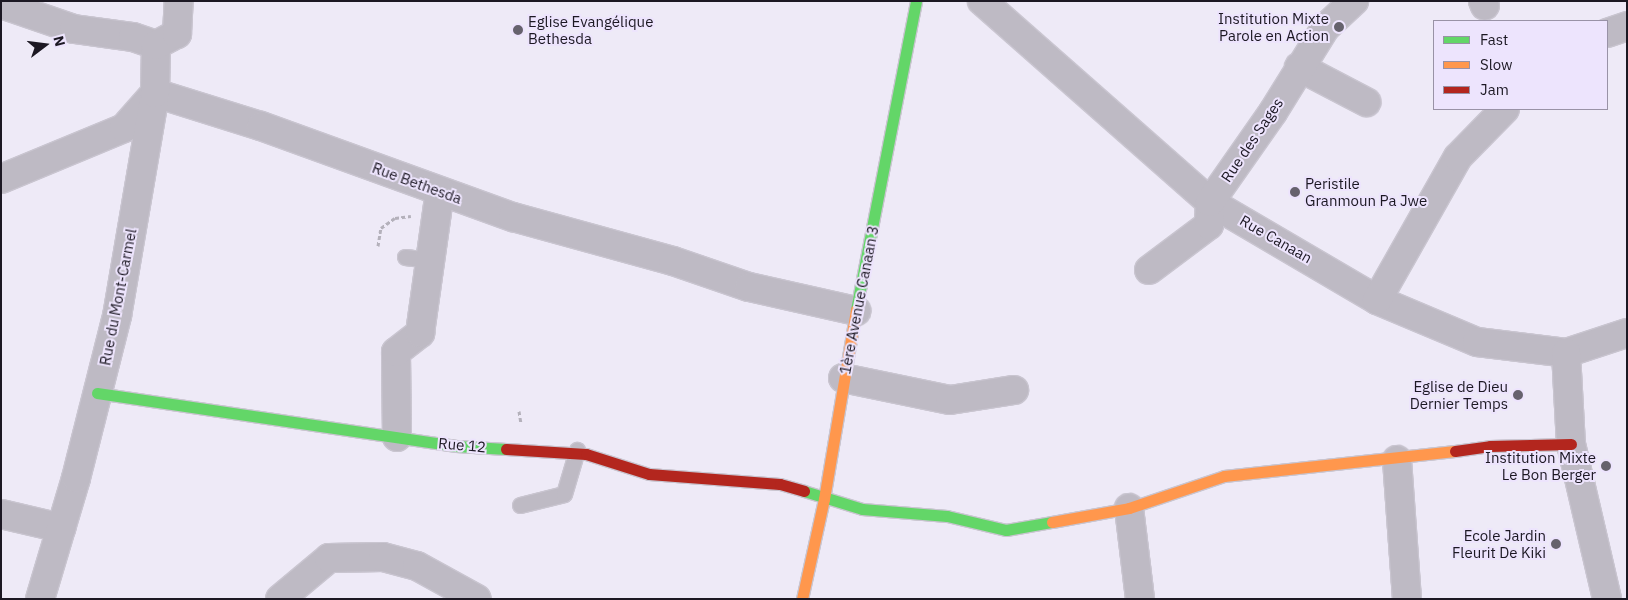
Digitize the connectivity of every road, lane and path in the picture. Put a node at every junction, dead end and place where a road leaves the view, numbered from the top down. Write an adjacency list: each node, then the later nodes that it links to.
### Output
1 (179, 1): 8 (street)
2 (916, 1): 20 (street, 1ère Avenue Canaan 3)
3 (982, 1): 15 (street, Rue Canaan)
4 (1354, 1): 9 (street, Rue des Sages)
5 (1, 4): 8 (street)
6 (1627, 26): 7 (street)
7 (1608, 33)
8 (156, 45): 10 (street, Rue du Mont-Carmel)
9 (1299, 67): 11 (street); 15 (street, Rue des Sages)
10 (156, 93): 13 (street); 14 (street, Rue Bethesda); 25 (street, Rue du Mont-Carmel)
11 (1366, 102)
12 (1503, 110): 19 (street)
13 (1, 179)
14 (440, 191): 16 (street); 20 (street, Rue Bethesda)
15 (1210, 202): 18 (street, Rue des Sages); 19 (street, Rue Canaan)
16 (436, 218): 17 (path); 26 (street)
17 (378, 246)
18 (1149, 270)
19 (1377, 300): 22 (street, Rue Canaan)
20 (856, 311): 23 (street, 1ère Avenue Canaan 3)
21 (1627, 333): 22 (street, Rue Canaan)
22 (1566, 353): 27 (street)
23 (844, 378): 24 (street); 30 (street, 1ère Avenue Canaan 3)
24 (1014, 390)
25 (97, 393): 26 (street, Rue 12); 34 (street, Rue du Mont-Carmel)
26 (397, 437): 28 (street, Rue 12)
27 (1571, 444): 29 (street, Rue 12); 41 (street)
28 (576, 451): 30 (street, Rue 12); 31 (lane)
29 (1397, 460): 32 (street, Rue 12); 40 (street)
30 (824, 499): 32 (street, Rue 12); 38 (street, 1ère Avenue Canaan 3)
31 (520, 505)
32 (1129, 508): 39 (street)
33 (1, 514): 34 (street)
34 (61, 528): 35 (street, Rue du Mont-Carmel)
35 (40, 599)
36 (280, 599): 37 (street)
37 (477, 599)
38 (802, 599)
39 (1140, 599)
40 (1407, 599)
41 (1607, 599)

